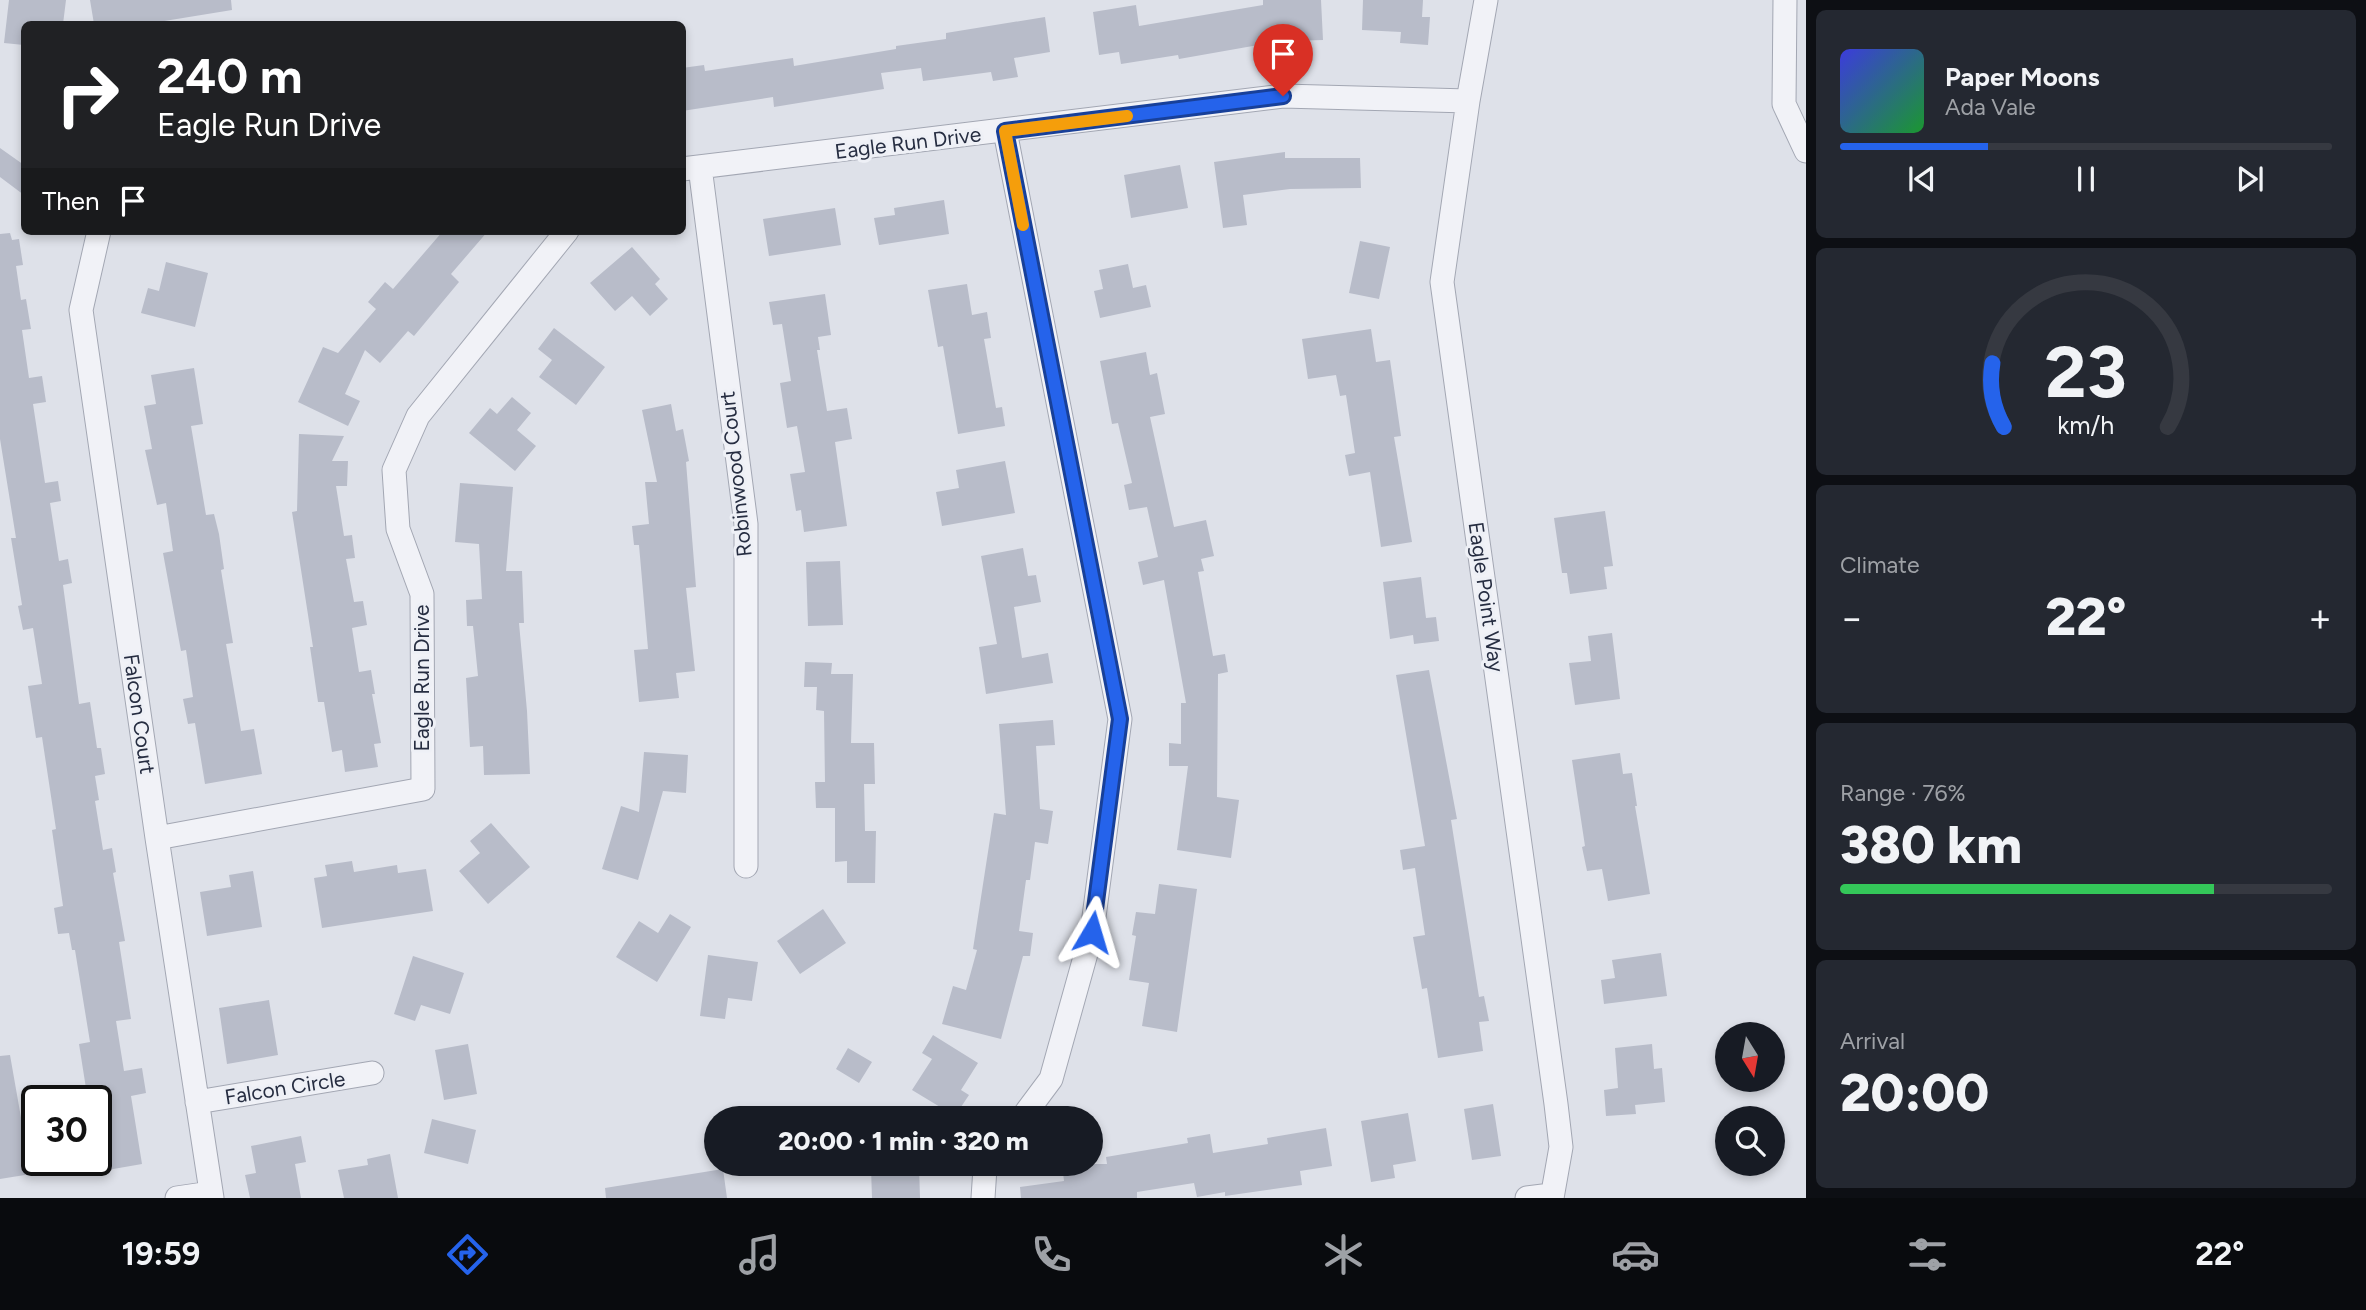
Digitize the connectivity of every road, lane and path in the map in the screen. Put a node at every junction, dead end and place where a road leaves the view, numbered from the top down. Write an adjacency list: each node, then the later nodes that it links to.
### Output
1 (1486, 0): 3 (street, Eagle Point Way)
2 (1784, 0): 5 (street)
3 (1468, 101): 4 (street, Eagle Run Drive); 16 (street, Eagle Point Way)
4 (1005, 131): 6 (street, Eagle Run Drive); 13 (street)
5 (1806, 151)
6 (691, 168): 10 (street, Robinwood Court)
7 (98, 235): 9 (street, Falcon Court)
8 (564, 235): 9 (street, Eagle Run Drive)
9 (157, 838): 12 (street, Falcon Court)
10 (746, 866)
11 (372, 1073): 12 (street, Falcon Circle)
12 (197, 1102): 15 (street, Falcon Court)
13 (1031, 1106)
14 (984, 1176): 18 (street)
15 (212, 1195): 17 (street)
16 (1551, 1196): 19 (street)
17 (177, 1198)
18 (983, 1198)
19 (1527, 1198)

